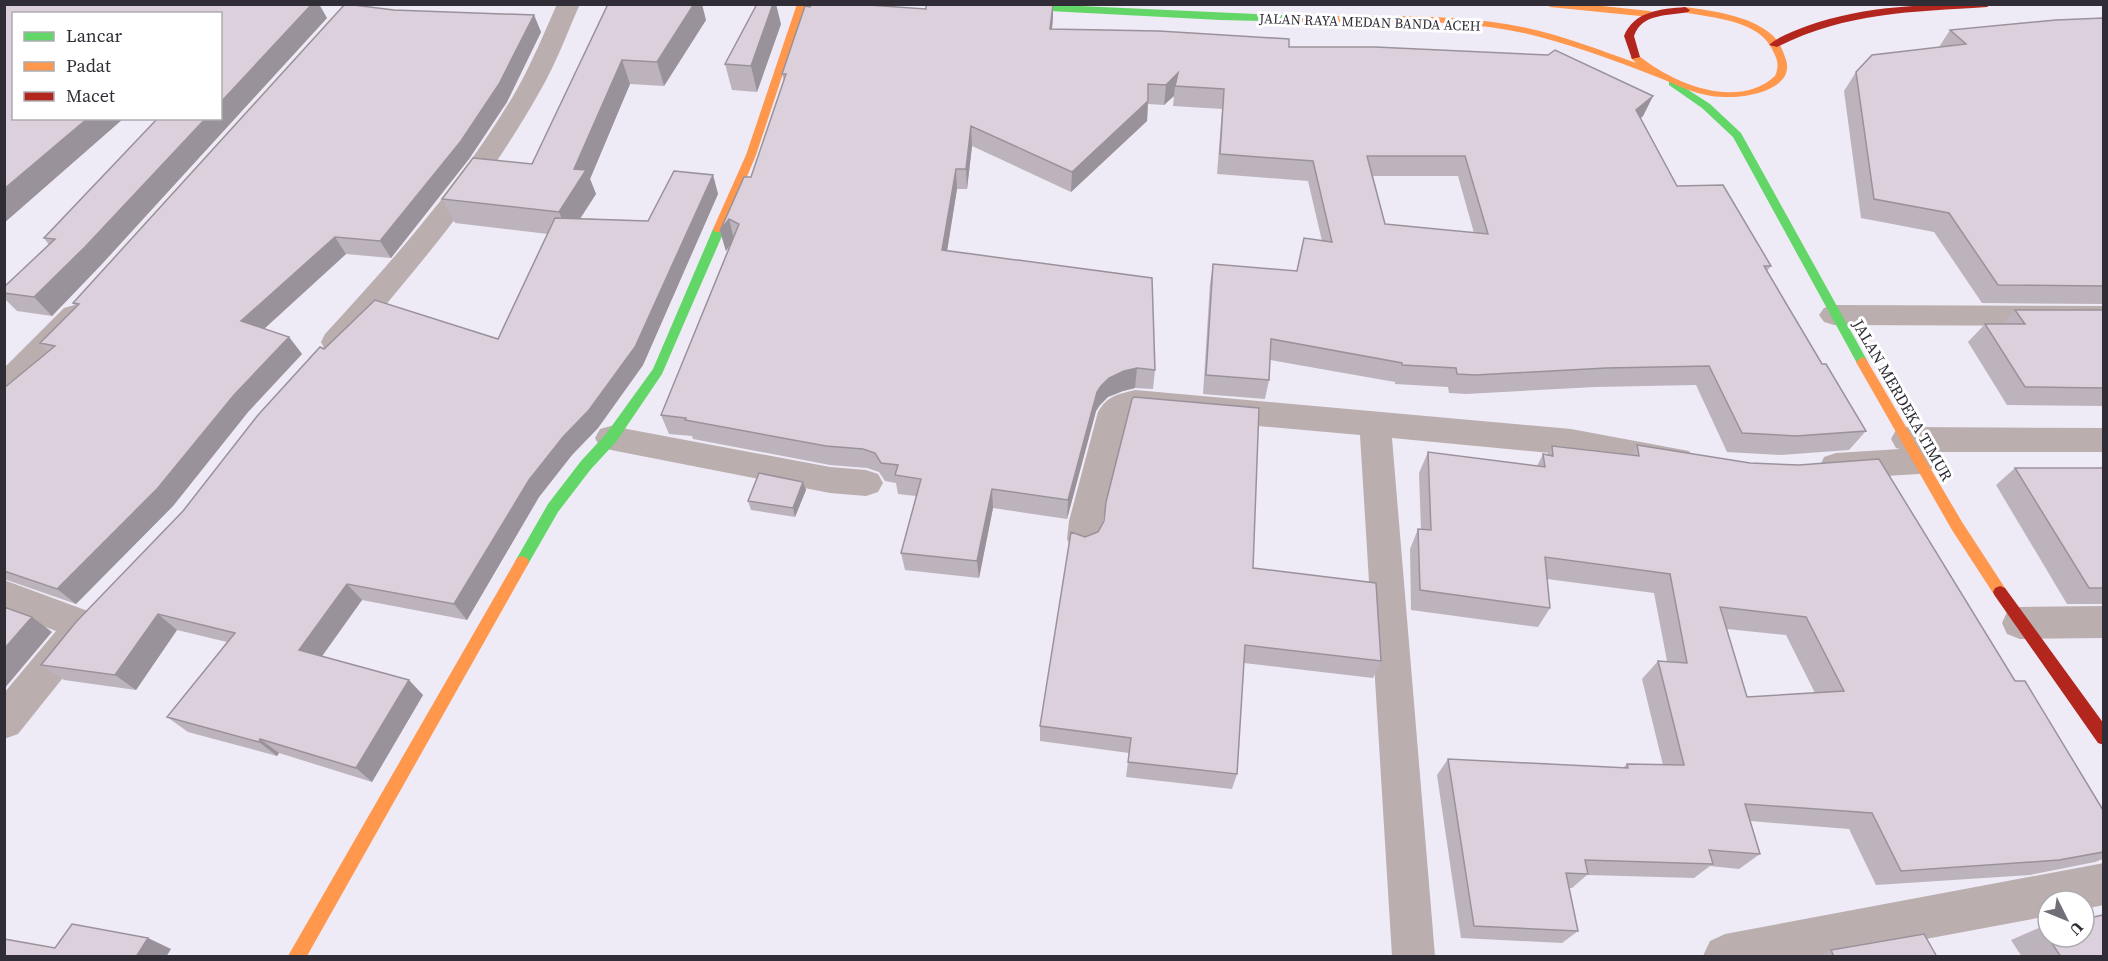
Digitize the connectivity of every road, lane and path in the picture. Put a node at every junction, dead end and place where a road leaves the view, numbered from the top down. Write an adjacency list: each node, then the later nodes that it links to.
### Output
1 (569, 4): 16 (street)
2 (802, 4): 19 (main road)
3 (974, 4): 11 (main road, JALAN RAYA MEDAN BANDA ACEH)
4 (1550, 4): 7 (main road)
5 (1737, 4): 8 (main road)
6 (1987, 4): 10 (main road)
7 (1620, 8): 9 (main road)
8 (1705, 12): 9 (main road); 10 (main road)
9 (1650, 14): 11 (main road)
10 (1774, 45): 12 (main road)
11 (1652, 72): 12 (main road)
12 (1673, 83): 14 (main road, JALAN MERDEKA TIMUR)
13 (90, 298): 17 (street)
14 (1834, 315): 15 (street); 21 (main road, JALAN MERDEKA TIMUR)
15 (2103, 316)
16 (314, 365)
17 (4, 388)
18 (1375, 424): 22 (street); 25 (street); 33 (street)
19 (611, 438): 24 (street); 32 (main road)
20 (2103, 440): 21 (street)
21 (1913, 450): 23 (street); 27 (main road, JALAN MERDEKA TIMUR)
22 (1701, 463)
23 (1804, 468)
24 (866, 483)
25 (1084, 539)
26 (4, 595): 29 (street)
27 (2020, 622): 28 (street); 30 (main road, JALAN MERDEKA TIMUR)
28 (2103, 622)
29 (4, 722)
30 (2103, 738)
31 (2103, 884): 34 (street)
32 (297, 957)
33 (1414, 957)
34 (1725, 957)

